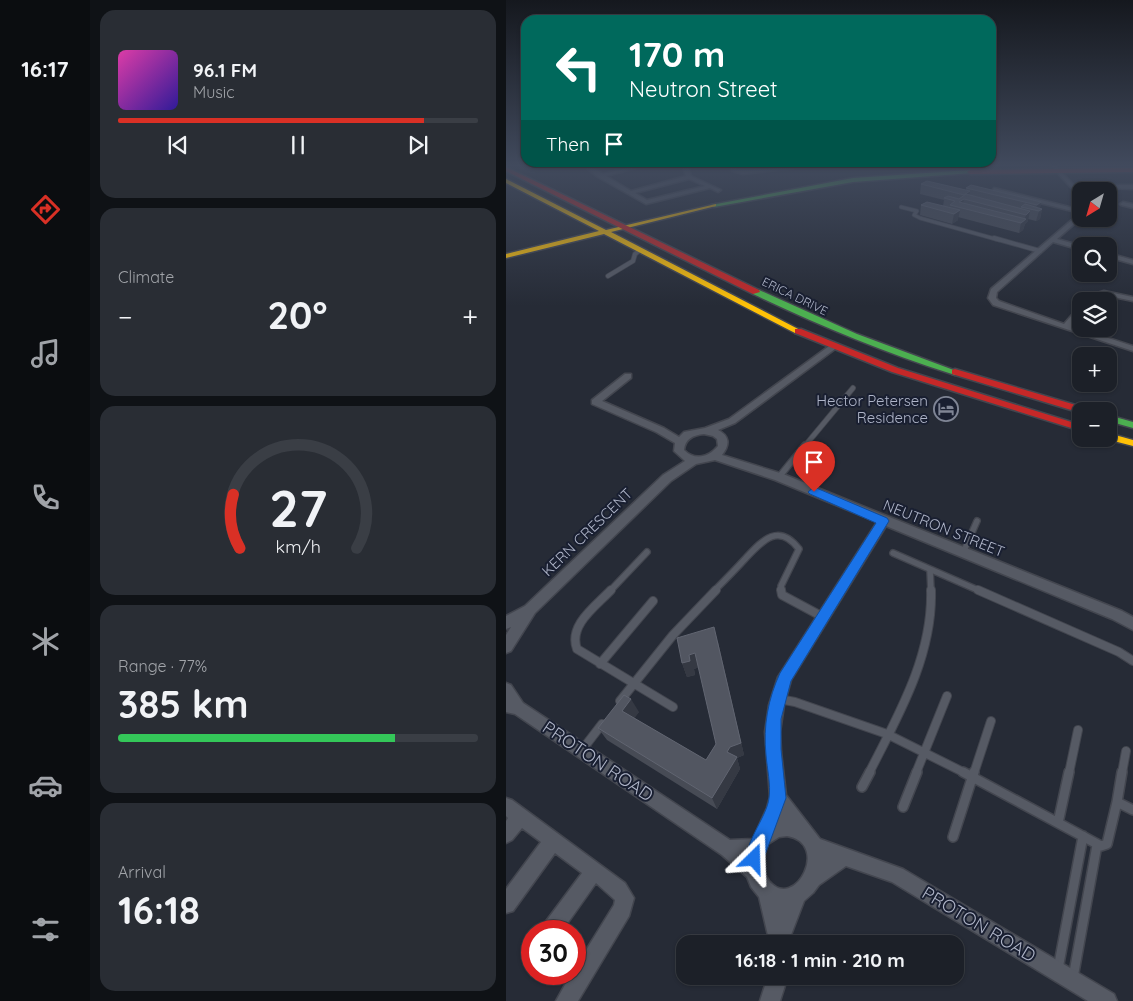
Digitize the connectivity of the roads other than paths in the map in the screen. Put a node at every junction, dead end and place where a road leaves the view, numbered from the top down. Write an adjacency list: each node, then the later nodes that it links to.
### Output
1 (567, 213): 7 (main road, ERICA DRIVE)
2 (593, 213): 6 (main road, ERICA DRIVE)
3 (680, 213): 6 (main road)
4 (916, 213): 11 (lane)
5 (1072, 221): 8 (street)
6 (625, 229): 7 (main road); 17 (main road, ERICA DRIVE)
7 (607, 233): 10 (main road, ERICA DRIVE); 13 (main road); 15 (main road)
8 (1052, 240): 9 (street); 11 (street)
9 (1072, 246)
10 (640, 250): 16 (lane); 22 (main road, ERICA DRIVE)
11 (1040, 251): 21 (street)
12 (1133, 252): 14 (street)
13 (506, 256)
14 (1129, 261)
15 (506, 263)
16 (608, 276)
17 (758, 294): 22 (main road); 24 (main road, ERICA DRIVE)
18 (1117, 296): 19 (street)
19 (1133, 299)
20 (1072, 320): 21 (street)
21 (1066, 327): 23 (street)
22 (832, 347): 24 (main road); 28 (street); 30 (main road, ERICA DRIVE)
23 (1133, 349)
24 (902, 356): 27 (main road, ERICA DRIVE)
25 (628, 376): 32 (street)
26 (854, 388): 43 (lane)
27 (1072, 407)
28 (732, 421): 33 (street); 37 (street)
29 (1117, 421): 31 (main road)
30 (1072, 425)
31 (1133, 425)
32 (660, 430): 34 (street); 36 (street)
33 (706, 430): 34 (street); 37 (street)
34 (694, 432): 36 (street)
35 (1117, 439): 38 (main road)
36 (680, 442): 39 (street)
37 (723, 443): 40 (street); 42 (street, NEUTRON STREET)
38 (1133, 443)
39 (682, 455): 41 (street); 44 (street, KERN CRESCENT)
40 (715, 456): 41 (street); 42 (street, NEUTRON STREET)
41 (694, 460): 44 (street, KERN CRESCENT)
42 (741, 464): 43 (street, NEUTRON STREET)
43 (779, 477): 45 (street, NEUTRON STREET)
44 (666, 478): 52 (street, KERN CRESCENT)
45 (883, 521): 49 (street, NEUTRON STREET); 53 (street)
46 (977, 521): 49 (lane)
47 (647, 552): 58 (lane)
48 (892, 553): 50 (lane)
49 (962, 553): 55 (street, NEUTRON STREET)
50 (930, 570): 57 (lane); 69 (lane)
51 (653, 602): 58 (lane)
52 (530, 609): 54 (street, KERN CRESCENT); 56 (street, KERN CRESCENT)
53 (823, 617): 59 (lane); 62 (street)
54 (506, 623)
55 (1133, 624)
56 (506, 647)
57 (1133, 661)
58 (600, 664): 59 (lane)
59 (633, 682): 63 (lane); 65 (lane)
60 (506, 690): 64 (street, PROTON ROAD)
61 (948, 696): 72 (lane)
62 (778, 699): 69 (lane); 75 (street)
63 (616, 705)
64 (512, 706): 70 (street, PROTON ROAD)
65 (673, 707)
66 (605, 720): 70 (lane)
67 (991, 721): 73 (lane)
68 (1078, 730): 80 (lane)
69 (888, 734): 72 (lane); 74 (lane)
70 (582, 750): 89 (street, PROTON ROAD)
71 (1126, 751): 76 (lane)
72 (926, 752): 73 (lane); 77 (lane)
73 (973, 777): 80 (lane); 84 (lane)
74 (862, 787)
75 (778, 798): 81 (street); 86 (street)
76 (1117, 802): 78 (lane); 87 (lane)
77 (903, 806)
78 (1133, 810)
79 (513, 812): 82 (street); 85 (street)
80 (1058, 823): 83 (lane)
81 (801, 830): 86 (street); 88 (street)
82 (506, 834)
83 (1083, 836): 87 (lane); 100 (lane)
84 (953, 837)
85 (552, 841): 91 (street); 96 (street)
86 (760, 842): 89 (street); 92 (street)
87 (1096, 845): 100 (lane)
88 (814, 846): 90 (street, PROTON ROAD); 93 (street)
89 (728, 849): 92 (street, PROTON ROAD)
90 (845, 856): 93 (street); 100 (street, PROTON ROAD)
91 (594, 871): 97 (street); 102 (street)
92 (755, 872): 94 (street)
93 (812, 879): 95 (street)
94 (767, 892): 95 (street); 98 (street)
95 (797, 895): 99 (street)
96 (506, 904)
97 (559, 920)
98 (778, 935)
99 (782, 935)
100 (1065, 976): 104 (street, PROTON ROAD)
101 (775, 985): 103 (street)
102 (566, 1001)
103 (770, 1001)
104 (1107, 1001)

